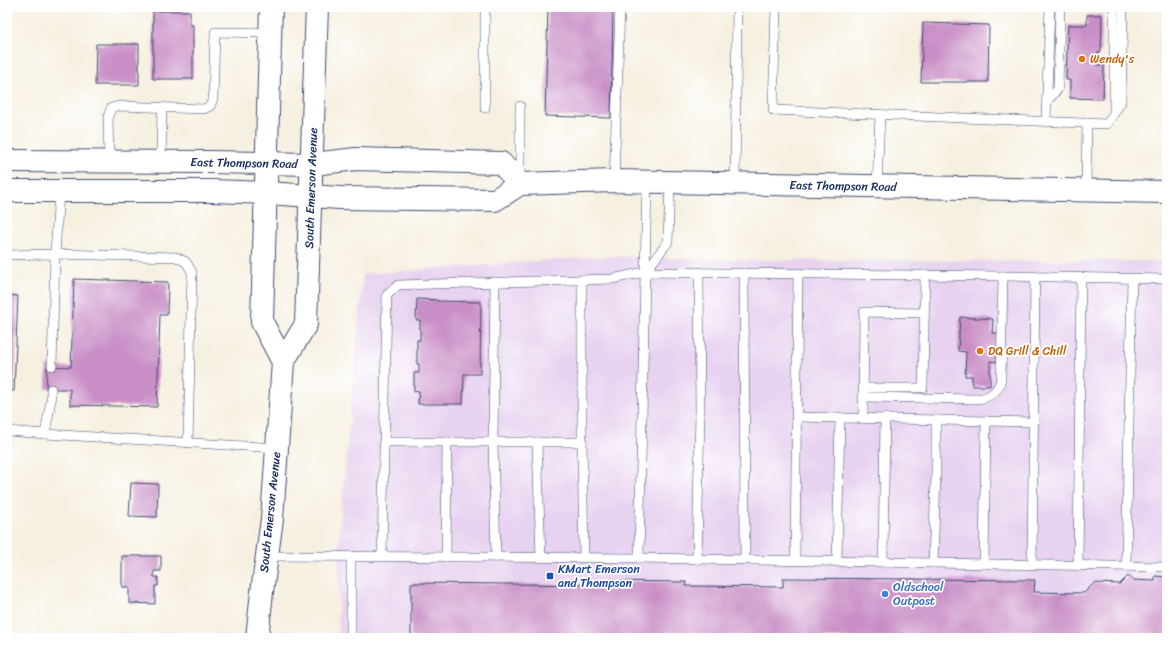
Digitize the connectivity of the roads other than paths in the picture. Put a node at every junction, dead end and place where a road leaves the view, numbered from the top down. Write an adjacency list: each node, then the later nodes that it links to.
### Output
1 (271, 7): 11 (main road)
2 (317, 7): 24 (main road, South Emerson Avenue)
3 (485, 7): 15 (lane)
4 (620, 7): 25 (lane)
5 (737, 7): 29 (lane)
6 (776, 7): 17 (lane)
7 (1050, 7): 12 (lane)
8 (1060, 7): 12 (lane)
9 (1114, 7): 16 (lane)
10 (1123, 7): 16 (lane)
11 (271, 33): 14 (lane); 23 (main road)
12 (1047, 101): 18 (lane)
13 (520, 106): 28 (lane)
14 (162, 108): 21 (lane); 22 (lane)
15 (485, 108)
16 (1114, 113): 19 (lane)
17 (880, 115): 18 (lane); 30 (lane)
18 (1046, 121): 19 (lane)
19 (1087, 123): 31 (lane)
20 (7, 161): 21 (main road, East Thompson Road)
21 (109, 161): 22 (main road, East Thompson Road)
22 (161, 162): 23 (main road, East Thompson Road)
23 (268, 164): 24 (main road, East Thompson Road); 35 (main road)
24 (312, 164): 28 (main road, East Thompson Road); 36 (main road, South Emerson Avenue)
25 (614, 181): 26 (main road, East Thompson Road); 28 (main road, East Thompson Road)
26 (647, 182): 27 (main road, East Thompson Road); 39 (lane)
27 (670, 183): 29 (main road, East Thompson Road); 39 (lane)
28 (520, 184): 36 (main road)
29 (735, 184): 30 (main road, East Thompson Road)
30 (877, 187): 31 (main road, East Thompson Road)
31 (1086, 190): 34 (main road, East Thompson Road)
32 (7, 191): 33 (main road)
33 (59, 192): 35 (main road); 37 (lane)
34 (1167, 192)
35 (266, 193): 36 (main road); 52 (main road)
36 (311, 196): 52 (main road, South Emerson Avenue)
37 (55, 254): 38 (lane); 53 (lane); 71 (lane)
38 (7, 255)
39 (646, 272): 40 (lane); 49 (lane); 80 (lane)
40 (700, 272): 41 (lane); 81 (lane)
41 (744, 273): 42 (lane); 82 (lane)
42 (798, 273): 43 (lane); 57 (lane)
43 (925, 275): 44 (lane); 51 (lane)
44 (1003, 276): 45 (lane); 56 (lane)
45 (1035, 276): 46 (lane); 63 (lane)
46 (1081, 277): 47 (lane); 89 (lane)
47 (1132, 278): 48 (lane); 90 (lane)
48 (1167, 279)
49 (582, 280): 50 (lane); 70 (lane)
50 (496, 282): 66 (lane); 68 (lane)
51 (924, 313): 54 (lane); 54 (lane)
52 (284, 362): 72 (main road, South Emerson Avenue)
53 (52, 366)
54 (863, 388): 56 (lane)
55 (51, 389): 65 (lane)
56 (863, 398): 59 (lane)
57 (797, 417): 58 (lane); 83 (lane)
58 (840, 418): 59 (lane); 84 (lane)
59 (863, 418): 60 (lane)
60 (885, 418): 61 (lane); 85 (lane)
61 (936, 420): 62 (lane); 86 (lane)
62 (986, 421): 63 (lane); 87 (lane)
63 (1033, 422): 88 (lane)
64 (7, 431): 65 (lane)
65 (45, 434): 71 (lane)
66 (384, 442): 67 (lane); 75 (lane)
67 (447, 442): 68 (lane); 76 (lane)
68 (493, 442): 69 (lane); 77 (lane)
69 (537, 442): 70 (lane); 78 (lane)
70 (582, 442): 79 (lane)
71 (188, 443): 72 (lane)
72 (277, 448): 73 (main road, South Emerson Avenue)
73 (267, 556): 74 (lane); 92 (main road, South Emerson Avenue)
74 (351, 556): 75 (lane); 93 (lane)
75 (382, 556): 76 (lane)
76 (446, 557): 77 (lane)
77 (496, 557): 78 (lane)
78 (541, 557): 79 (lane)
79 (584, 558): 80 (lane)
80 (639, 558): 81 (lane)
81 (697, 559): 82 (lane)
82 (745, 560): 83 (lane)
83 (794, 560): 84 (lane)
84 (837, 561): 85 (lane)
85 (883, 562): 86 (lane)
86 (933, 563): 87 (lane)
87 (984, 564): 88 (lane)
88 (1032, 564): 89 (lane)
89 (1078, 565): 90 (lane)
90 (1126, 566): 91 (lane)
91 (1167, 566)
92 (258, 638)
93 (351, 638)

